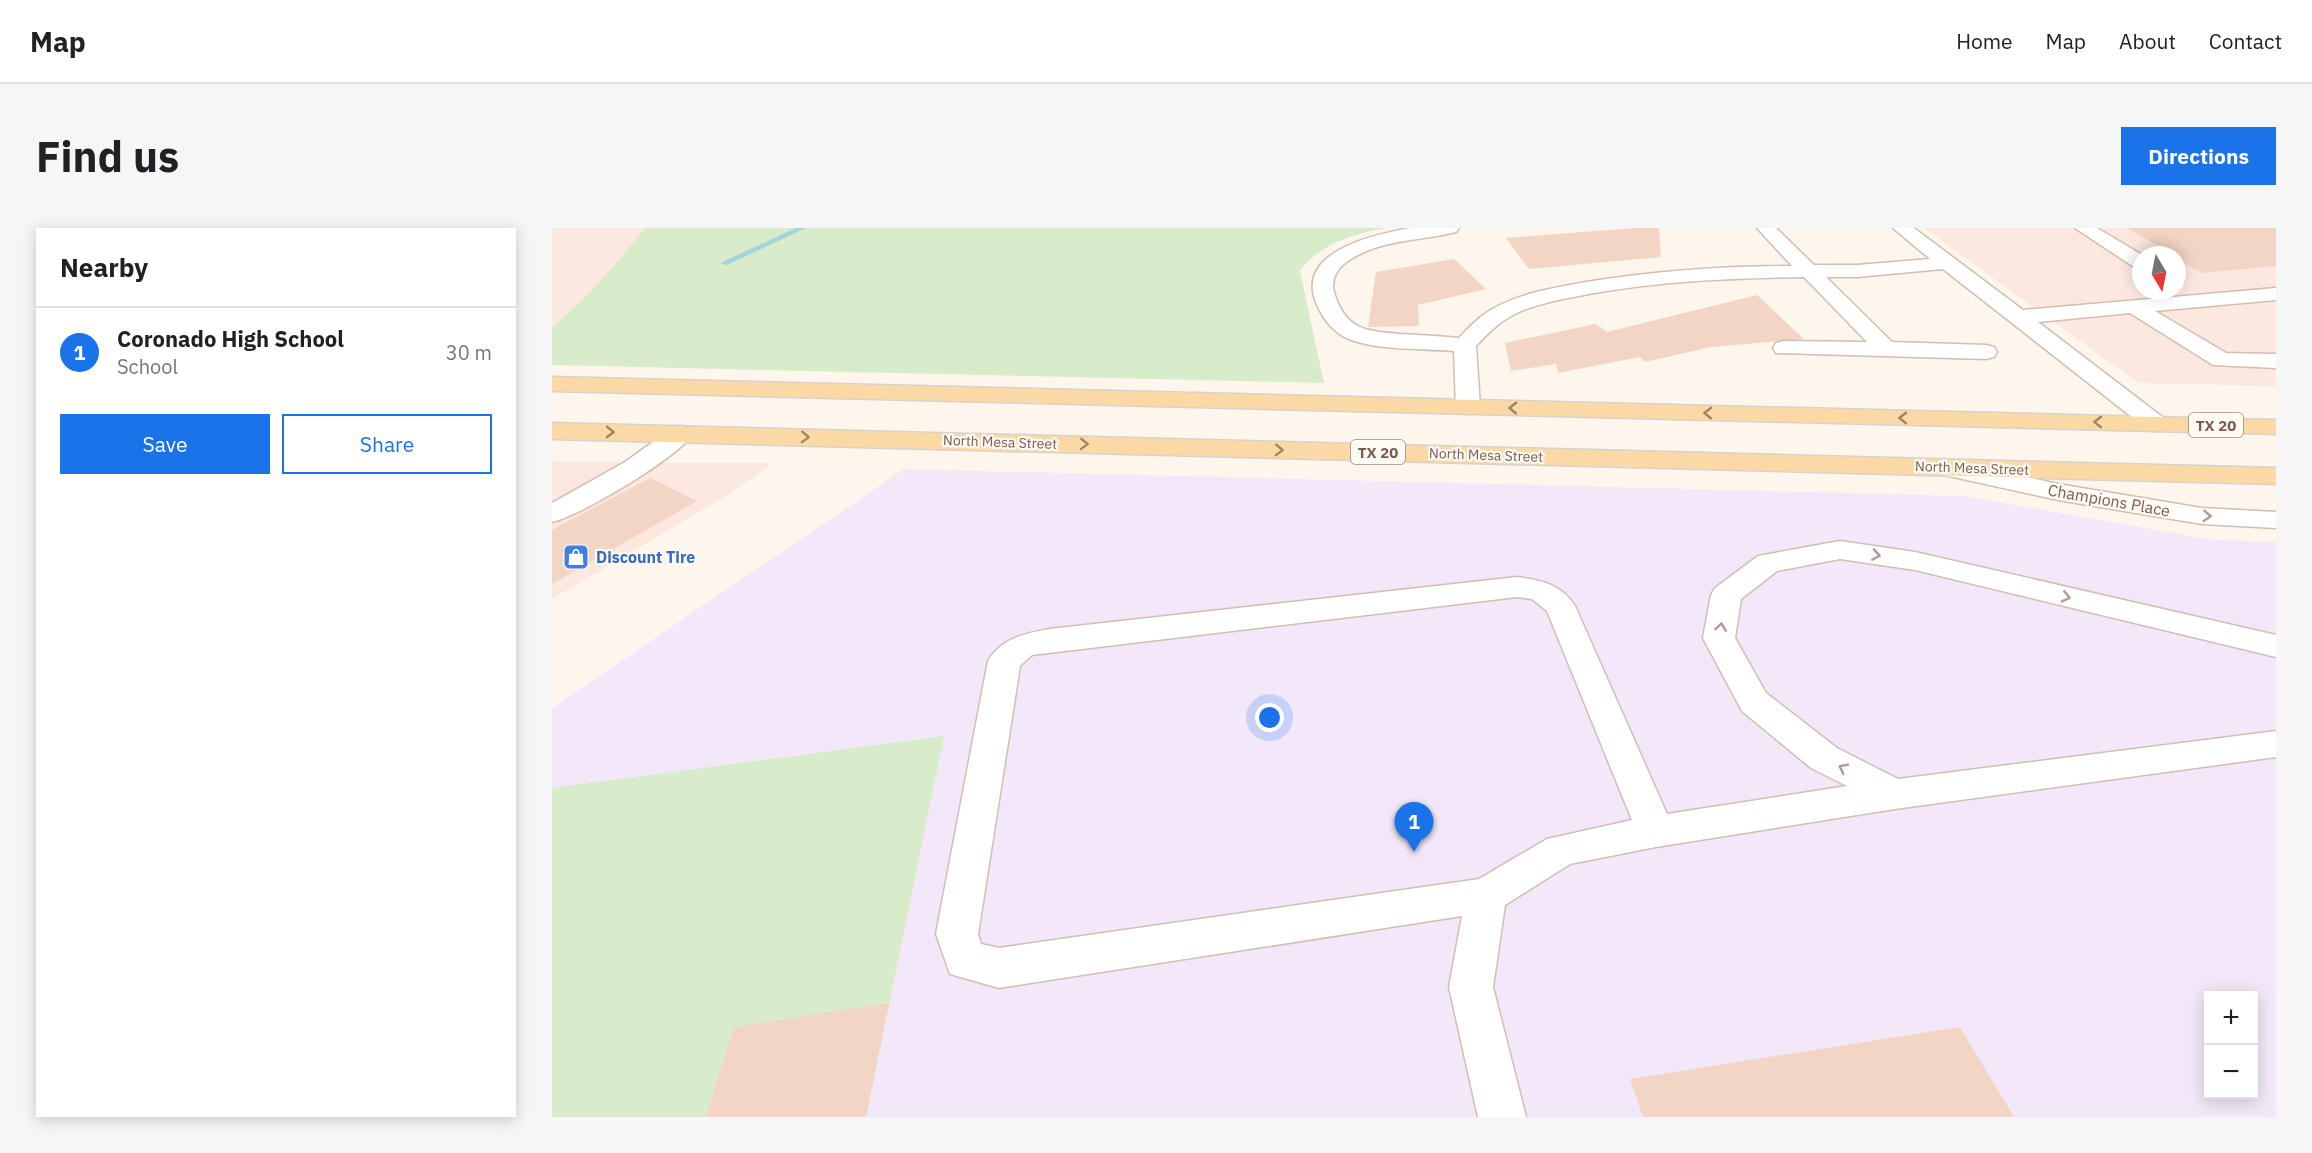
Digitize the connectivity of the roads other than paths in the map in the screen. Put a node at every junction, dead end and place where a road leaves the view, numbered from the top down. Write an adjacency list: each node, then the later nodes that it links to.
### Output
1 (1450, 228): 13 (street)
2 (1766, 228): 7 (street)
3 (1902, 228): 6 (street)
4 (2084, 228): 5 (street)
5 (2132, 257)
6 (1948, 263): 7 (street); 12 (street)
7 (1810, 272): 13 (street); 15 (street)
8 (2186, 291): 10 (street)
9 (2276, 294): 10 (street)
10 (2203, 301): 11 (street)
11 (2134, 307): 12 (street); 17 (street)
12 (2018, 316): 21 (street)
13 (1465, 345): 20 (street)
14 (1784, 348): 15 (street)
15 (1886, 349): 16 (street)
16 (1986, 352)
17 (2276, 362)
18 (552, 384): 19 (main road, TX 20)
19 (727, 389): 20 (main road, TX 20); 24 (main road)
20 (1468, 407): 21 (main road, TX 20, one-way to 20)
21 (2156, 424): 22 (main road, TX 20); 26 (main road)
22 (2276, 427)
23 (552, 431): 24 (main road, North Mesa Street / TX 20, one-way to 24)
24 (680, 434): 25 (main road, North Mesa Street / TX 20, one-way to 25); 29 (street)
25 (1944, 467): 26 (main road, North Mesa Street / TX 20); 31 (street, Champions Place, one-way to 31)
26 (2204, 474): 27 (main road, North Mesa Street / TX 20)
27 (2276, 476)
28 (552, 492): 29 (street)
29 (578, 500): 30 (street)
30 (552, 514)
31 (2276, 520)
32 (2276, 646): 34 (street, one-way to 32)
33 (2276, 744): 34 (street)
34 (1895, 794): 35 (street)
35 (1656, 831): 36 (street); 36 (street)
36 (1486, 895): 37 (street)
37 (1502, 1117)

